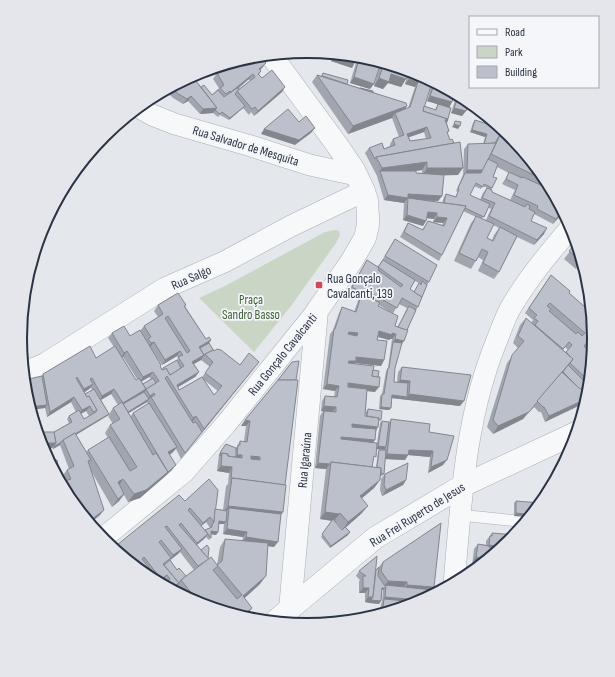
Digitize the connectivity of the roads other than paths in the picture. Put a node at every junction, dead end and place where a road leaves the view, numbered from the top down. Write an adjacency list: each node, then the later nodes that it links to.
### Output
1 (275, 60): 3 (street, Rua Gonçalo Cavalcanti)
2 (144, 111): 4 (street, Rua Salvador de Mesquita)
3 (337, 145): 4 (street); 5 (street, Rua Gonçalo Cavalcanti)
4 (324, 168): 5 (street, Rua Salvador de Mesquita)
5 (360, 183): 7 (street, Rua Gonçalo Cavalcanti); 8 (street, Rua Salgo)
6 (567, 232): 10 (street)
7 (317, 311): 13 (street, Rua Gonçalo Cavalcanti); 15 (street, Rua Igaraúna)
8 (29, 369)
9 (571, 435): 10 (street, Rua Frei Ruperto de Jesus)
10 (462, 486): 11 (street); 15 (street, Rua Frei Ruperto de Jesus)
11 (460, 515): 12 (lane); 14 (street)
12 (520, 521)
13 (107, 535)
14 (455, 577)
15 (290, 609): 16 (street, Rua Frei Ruperto de Jesus)
16 (280, 617)

